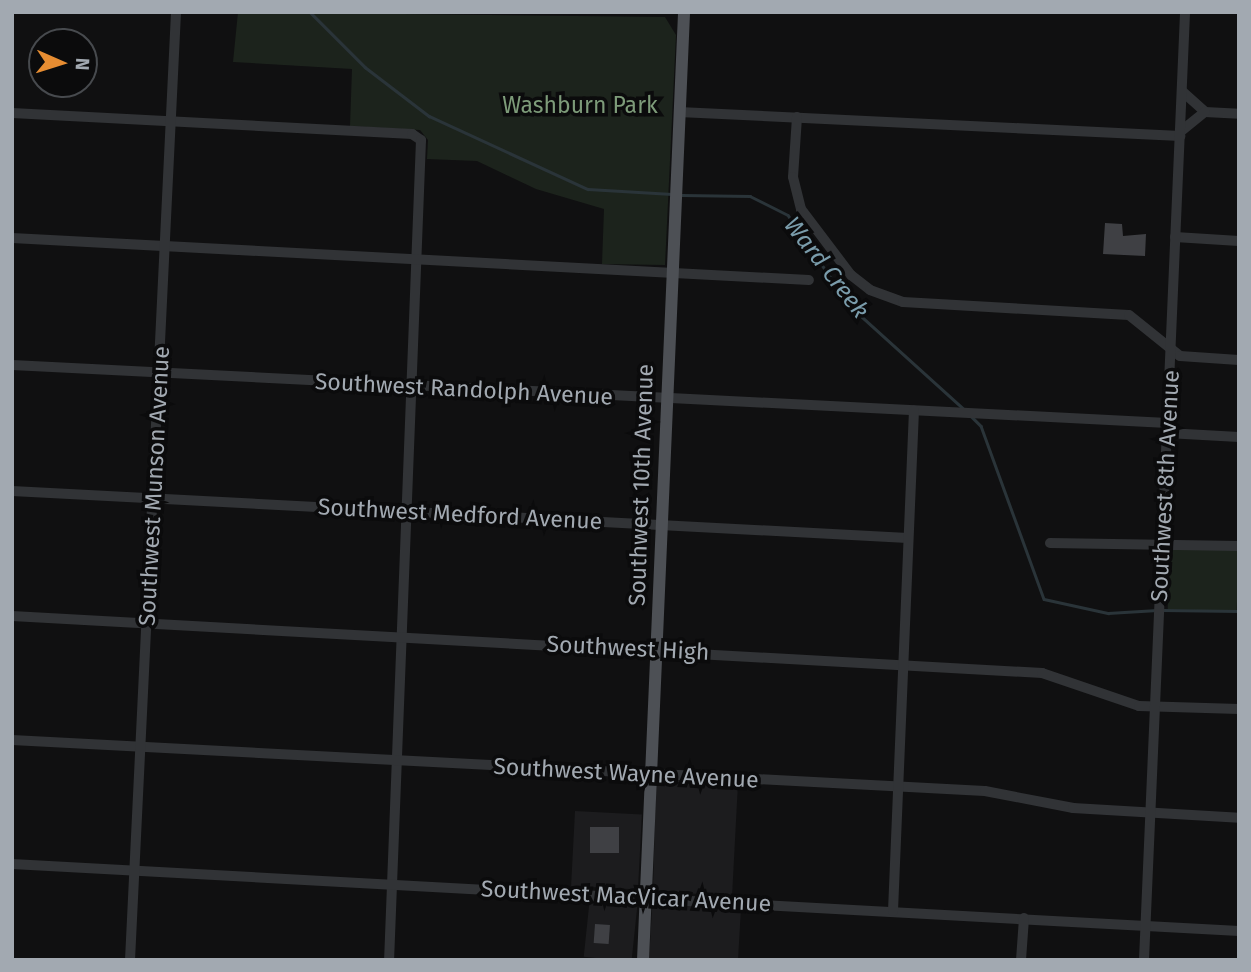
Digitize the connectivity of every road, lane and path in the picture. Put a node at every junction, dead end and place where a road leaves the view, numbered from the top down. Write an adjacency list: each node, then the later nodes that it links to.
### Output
1 (176, 12): 10 (street, Southwest Munson Avenue)
2 (684, 12): 5 (main road, Southwest 10th Avenue)
3 (1185, 12): 4 (street, Southwest 8th Avenue)
4 (1183, 92): 6 (street); 11 (street, Southwest 8th Avenue)
5 (679, 112): 9 (street); 17 (main road, Southwest 10th Avenue)
6 (1205, 112): 8 (street); 11 (street)
7 (12, 114): 10 (street)
8 (1239, 114)
9 (797, 117): 11 (street); 19 (street)
10 (172, 122): 15 (street, Southwest Munson Avenue); 16 (street)
11 (1180, 134): 12 (street, Southwest 8th Avenue)
12 (1175, 237): 14 (street); 19 (street, Southwest 8th Avenue)
13 (12, 239): 15 (street)
14 (1239, 241)
15 (166, 248): 16 (street); 22 (street, Southwest Munson Avenue)
16 (418, 261): 17 (street); 23 (street)
17 (671, 272): 18 (street); 24 (main road, Southwest 10th Avenue)
18 (809, 279)
19 (1171, 350): 20 (street); 26 (street, Southwest 8th Avenue)
20 (1239, 360)
21 (12, 365): 22 (street, Southwest Randolph Avenue)
22 (160, 373): 23 (street, Southwest Randolph Avenue); 29 (street, Southwest Munson Avenue)
23 (412, 387): 24 (street, Southwest Randolph Avenue); 30 (street)
24 (666, 398): 25 (street, Southwest Randolph Avenue); 31 (main road, Southwest 10th Avenue)
25 (914, 410): 26 (street, Southwest Randolph Avenue); 32 (street)
26 (1168, 428): 27 (street, Southwest Randolph Avenue); 33 (street, Southwest 8th Avenue)
27 (1239, 437)
28 (12, 491): 29 (street, Southwest Medford Avenue)
29 (153, 499): 30 (street, Southwest Medford Avenue); 37 (street, Southwest Munson Avenue)
30 (407, 512): 31 (street, Southwest Medford Avenue); 38 (street)
31 (661, 524): 32 (street, Southwest Medford Avenue); 39 (main road, Southwest 10th Avenue)
32 (908, 538): 40 (street)
33 (1162, 542): 34 (street); 35 (street); 41 (street, Southwest 8th Avenue)
34 (1050, 543)
35 (1239, 547)
36 (12, 616): 37 (street, Southwest High)
37 (148, 624): 38 (street, Southwest High); 44 (street, Southwest Munson Avenue)
38 (402, 636): 39 (street, Southwest High); 45 (street)
39 (655, 649): 40 (street, Southwest High); 46 (main road, Southwest 10th Avenue)
40 (903, 664): 41 (street, Southwest High); 47 (street)
41 (1155, 707): 42 (street, Southwest High); 48 (street, Southwest 8th Avenue)
42 (1239, 709)
43 (12, 740): 44 (street, Southwest Wayne Avenue)
44 (142, 747): 45 (street, Southwest Wayne Avenue); 51 (street, Southwest Munson Avenue)
45 (396, 762): 46 (street, Southwest Wayne Avenue); 52 (street)
46 (650, 773): 47 (street, Southwest Wayne Avenue); 53 (main road, Southwest 10th Avenue)
47 (898, 786): 48 (street, Southwest Wayne Avenue); 54 (street)
48 (1151, 813): 49 (street, Southwest Wayne Avenue); 56 (street, Southwest 8th Avenue)
49 (1239, 818)
50 (12, 864): 51 (street, Southwest MacVicar Avenue)
51 (134, 870): 52 (street, Southwest MacVicar Avenue); 58 (street, Southwest Munson Avenue)
52 (392, 882): 53 (street, Southwest MacVicar Avenue); 59 (street)
53 (645, 897): 54 (street, Southwest MacVicar Avenue); 60 (main road, Southwest 10th Avenue)
54 (893, 911): 55 (street, Southwest MacVicar Avenue)
55 (1024, 918): 56 (street, Southwest MacVicar Avenue); 61 (street)
56 (1146, 926): 57 (street, Southwest MacVicar Avenue); 62 (street, Southwest 8th Avenue)
57 (1239, 931)
58 (130, 960)
59 (388, 960)
60 (643, 960)
61 (1021, 960)
62 (1144, 960)

